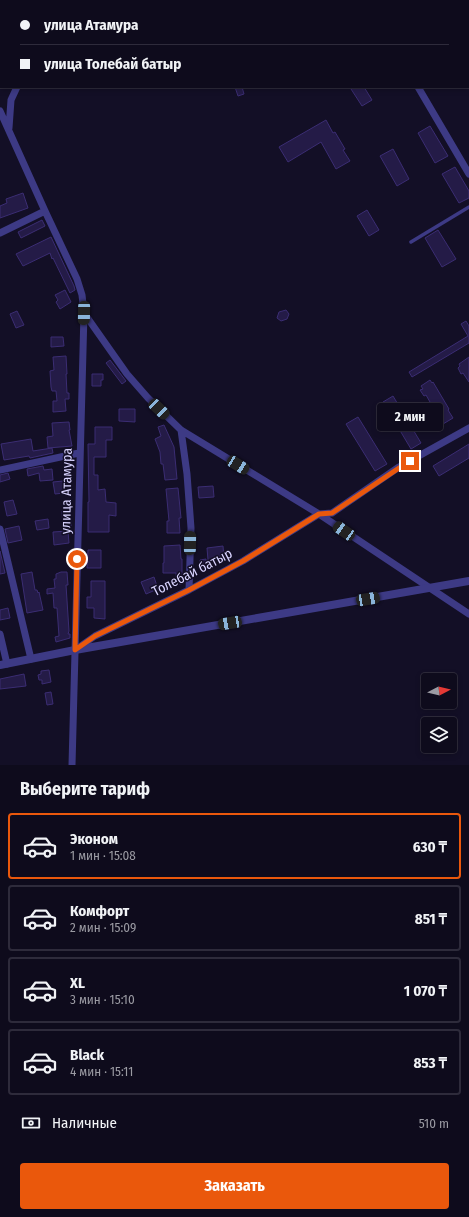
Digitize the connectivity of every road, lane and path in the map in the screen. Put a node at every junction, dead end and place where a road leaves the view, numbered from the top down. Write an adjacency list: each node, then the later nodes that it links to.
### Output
1 (16, 88): 4 (street)
2 (419, 88): 5 (street)
3 (0, 111): 4 (street, улица Атамура)
4 (9, 130): 7 (street, улица Атамура)
5 (469, 174)
6 (469, 207): 9 (lane)
7 (45, 211): 8 (street); 10 (street, улица Атамура)
8 (0, 233)
9 (411, 242)
10 (84, 313): 12 (street); 13 (street, улица Атамура)
11 (469, 428): 15 (street)
12 (181, 430): 15 (street); 20 (street)
13 (79, 452): 14 (street); 23 (street, улица Атамура)
14 (0, 470)
15 (319, 514): 19 (street); 20 (street, Толебай батыр)
16 (0, 529): 17 (street)
17 (4, 556): 24 (street)
18 (469, 581): 19 (street)
19 (430, 588): 21 (street); 23 (street)
20 (189, 590): 23 (street, Толебай батыр)
21 (469, 614)
22 (0, 634): 25 (street)
23 (75, 650): 24 (street); 26 (street, улица Атамура)
24 (31, 659): 25 (street)
25 (4, 665)
26 (72, 765)

